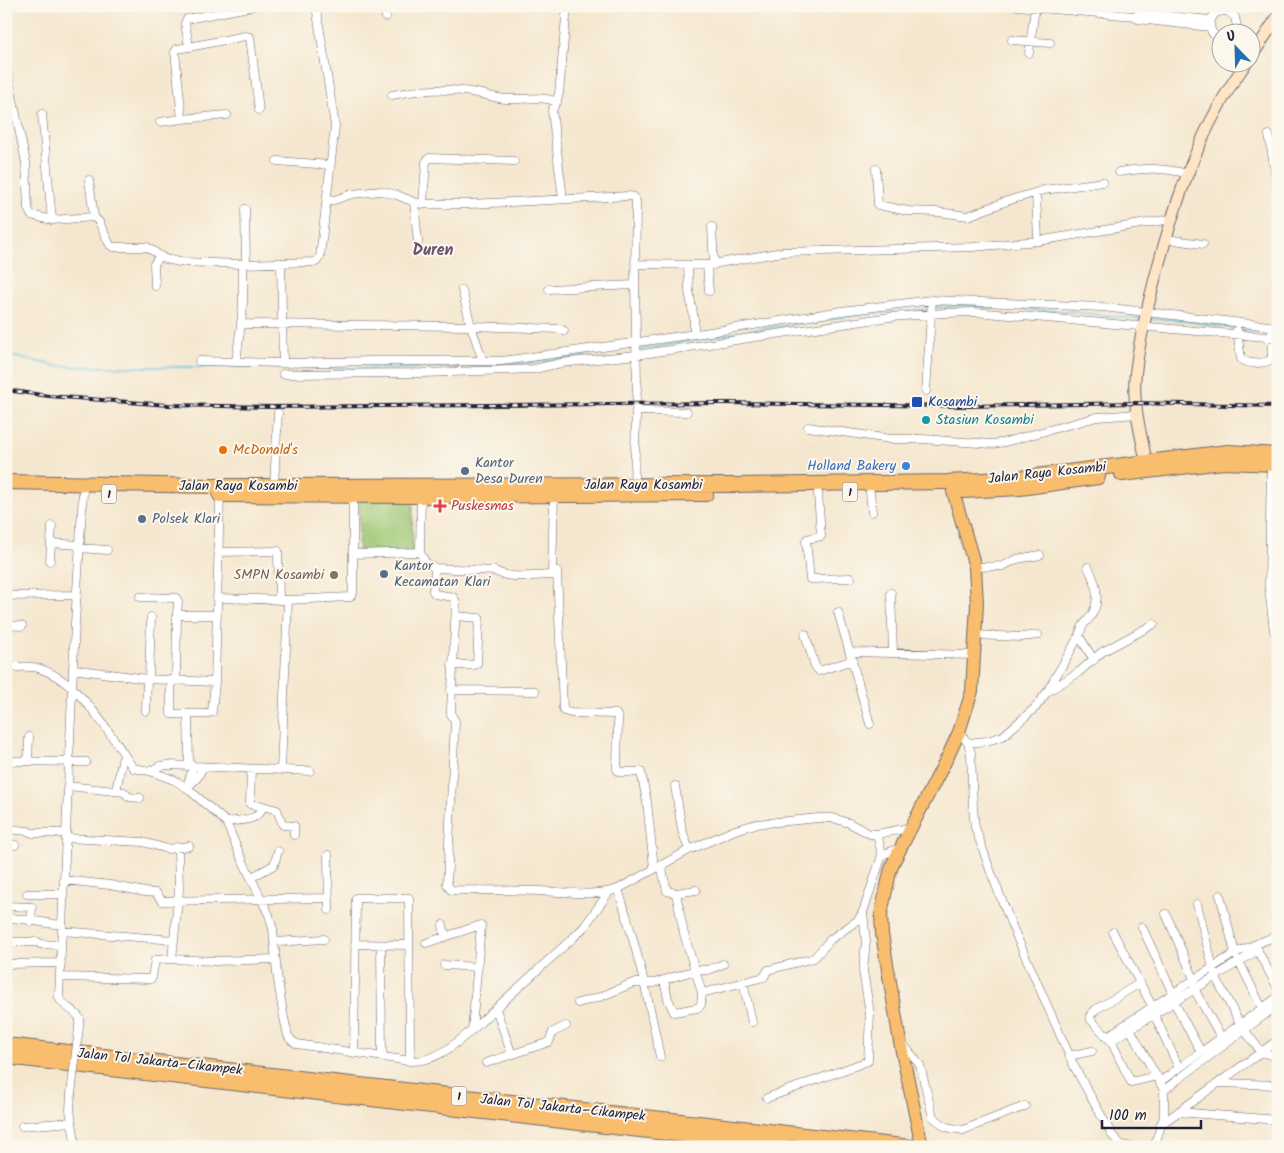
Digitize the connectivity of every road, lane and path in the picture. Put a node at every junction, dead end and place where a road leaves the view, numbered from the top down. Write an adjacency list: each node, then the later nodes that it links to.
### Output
1 (12, 6): 7 (street)
2 (254, 6): 18 (street)
3 (316, 6): 33 (street)
4 (384, 6): 9 (street)
5 (567, 6): 23 (street)
6 (1016, 6): 8 (street)
7 (6, 8)
8 (1035, 8): 12 (street); 16 (street)
9 (386, 16)
10 (1278, 16): 14 (main road)
11 (1237, 22): 12 (street)
12 (1210, 24): 13 (street)
13 (1212, 31)
14 (1262, 38)
15 (1012, 40): 16 (street)
16 (1031, 42): 17 (street); 19 (street)
17 (1050, 43)
18 (189, 46): 24 (street); 27 (street)
19 (1029, 53)
20 (6, 66): 49 (street)
21 (1240, 72): 36 (main road)
22 (392, 95): 23 (street)
23 (556, 102): 42 (street)
24 (259, 110)
25 (42, 114): 49 (street)
26 (227, 115): 27 (street)
27 (182, 120): 28 (street)
28 (160, 122)
29 (1269, 135): 30 (street)
30 (1274, 145): 37 (street)
31 (277, 161): 33 (street)
32 (514, 161): 45 (street)
33 (330, 165): 43 (street)
34 (876, 169): 41 (street)
35 (1119, 172): 36 (street)
36 (1188, 174): 48 (main road)
37 (1277, 178): 40 (street)
38 (89, 180): 47 (street)
39 (1102, 182): 41 (street)
40 (1278, 190)
41 (1036, 193): 52 (street)
42 (563, 199): 45 (street); 58 (street)
43 (328, 202): 44 (street); 56 (street)
44 (414, 202): 45 (street); 53 (street)
45 (423, 204)
46 (245, 209): 57 (street)
47 (94, 217): 49 (street); 55 (street)
48 (1171, 219): 51 (main road); 52 (street)
49 (52, 220)
50 (712, 227): 60 (street)
51 (1166, 239): 54 (street); 68 (main road)
52 (1038, 241): 60 (street)
53 (418, 242)
54 (1203, 244)
55 (159, 256): 57 (street); 62 (street)
56 (280, 263): 57 (street); 70 (street)
57 (245, 264): 69 (street)
58 (636, 264): 59 (street); 61 (street)
59 (688, 265): 60 (street); 75 (street)
60 (711, 265): 65 (street)
61 (635, 285): 63 (street); 76 (street)
62 (156, 286)
63 (549, 289)
64 (462, 290): 71 (street)
65 (709, 291)
66 (931, 307): 67 (street); 67 (street); 75 (street); 76 (street); 86 (street)
67 (1101, 314): 68 (street); 68 (street)
68 (1145, 320): 72 (street); 72 (street); 90 (main road)
69 (241, 324): 70 (street); 79 (street)
70 (282, 325): 71 (street); 80 (street)
71 (471, 326): 73 (street); 81 (street)
72 (1237, 328): 74 (street); 74 (street); 74 (street)
73 (564, 331)
74 (1274, 332)
75 (694, 333): 76 (street)
76 (636, 349): 77 (street); 77 (street); 87 (street)
77 (561, 358): 82 (street); 82 (street)
78 (199, 361): 79 (street)
79 (236, 362): 80 (street)
80 (283, 363): 84 (street)
81 (488, 365): 82 (street); 83 (street); 83 (street)
82 (502, 366)
83 (423, 367): 84 (street); 84 (street)
84 (315, 368): 85 (street)
85 (283, 374)
86 (926, 391)
87 (636, 411): 88 (street); 96 (street)
88 (687, 412)
89 (278, 413): 95 (street)
90 (1138, 414): 91 (street); 92 (main road)
91 (808, 427)
92 (1146, 461): 93 (highway, Jalan Raya Kosambi / 1); 96 (highway, Jalan Raya Kosambi / 1)
93 (1276, 461): 99 (highway, Jalan Raya Kosambi / 1); 136 (street)
94 (6, 482): 100 (highway, Jalan Raya Kosambi / 1)
95 (274, 485): 98 (highway, Jalan Raya Kosambi / 1); 100 (highway, Jalan Raya Kosambi / 1)
96 (634, 485): 98 (highway, Jalan Raya Kosambi / 1)
97 (6, 491): 102 (highway, Jalan Raya Kosambi / 1)
98 (421, 491): 104 (highway, Jalan Raya Kosambi / 1); 105 (highway, Jalan Raya Kosambi / 1); 112 (street)
99 (953, 491): 101 (highway, Jalan Raya Kosambi / 1); 116 (main road)
100 (215, 492): 102 (highway, Jalan Raya Kosambi / 1); 105 (highway, Jalan Raya Kosambi / 1); 111 (street)
101 (870, 492): 103 (highway, Jalan Raya Kosambi / 1); 106 (street)
102 (83, 493): 109 (street)
103 (818, 493): 104 (highway, Jalan Raya Kosambi / 1); 120 (street)
104 (554, 495): 118 (street)
105 (352, 496): 113 (street)
106 (872, 512)
107 (52, 526): 108 (street)
108 (51, 543): 109 (street); 115 (street)
109 (79, 546): 110 (street); 123 (street)
110 (107, 550)
111 (218, 552): 125 (street); 126 (street)
112 (420, 552): 113 (street); 118 (street)
113 (353, 554): 127 (street)
114 (1040, 555): 116 (street)
115 (50, 560)
116 (975, 567): 138 (main road)
117 (1088, 567): 140 (street)
118 (434, 568): 131 (street)
119 (556, 571): 193 (street)
120 (851, 578)
121 (891, 593): 141 (street)
122 (6, 596): 123 (street)
123 (77, 596): 147 (street)
124 (140, 597): 130 (street)
125 (217, 598): 126 (street); 129 (street)
126 (279, 600): 127 (street)
127 (288, 600): 169 (street)
128 (838, 612): 143 (street)
129 (217, 614): 130 (street); 150 (street)
130 (177, 615): 149 (street)
131 (456, 616): 145 (street); 145 (street)
132 (151, 617): 148 (street)
133 (1154, 624): 144 (street)
134 (6, 625): 135 (street)
135 (22, 626)
136 (1274, 631)
137 (805, 634): 143 (street)
138 (975, 635): 139 (street); 142 (main road)
139 (1038, 635)
140 (1079, 636): 144 (street); 154 (street)
141 (893, 652): 142 (street); 143 (street)
142 (974, 654): 158 (main road)
143 (852, 656): 157 (street)
144 (1094, 660): 154 (street)
145 (452, 665): 152 (street)
146 (6, 668): 151 (street)
147 (73, 669): 148 (street); 151 (street)
148 (148, 679): 149 (street); 155 (street)
149 (173, 681): 150 (street); 156 (street)
150 (216, 682): 156 (street)
151 (72, 688): 161 (street); 164 (street)
152 (451, 690): 153 (street); 198 (street)
153 (535, 691)
154 (1047, 692): 160 (street)
155 (146, 710)
156 (188, 714): 166 (street)
157 (870, 724)
158 (959, 732): 160 (street); 179 (main road)
159 (29, 737): 163 (street)
160 (968, 744): 272 (street)
161 (124, 756): 170 (street); 175 (street)
162 (6, 761): 163 (street)
163 (28, 761): 164 (street)
164 (70, 762): 165 (street); 172 (street)
165 (86, 762)
166 (191, 766): 167 (street); 170 (street); 174 (street)
167 (204, 767): 168 (street); 174 (street)
168 (251, 769): 169 (street); 177 (street)
169 (281, 770): 171 (street)
170 (150, 771): 174 (street)
171 (310, 771)
172 (68, 786): 175 (street); 183 (street)
173 (675, 786): 189 (street)
174 (187, 788): 178 (street)
175 (116, 791): 176 (street)
176 (140, 798)
177 (263, 806): 178 (street); 181 (street)
178 (226, 822): 194 (street)
179 (909, 828): 182 (street); 188 (main road)
180 (6, 830): 183 (street)
181 (294, 834)
182 (877, 834): 189 (street); 192 (street)
183 (66, 836): 187 (street); 195 (street)
184 (6, 845): 185 (street)
185 (15, 845)
186 (189, 846): 187 (street)
187 (178, 847): 205 (street)
188 (900, 848): 192 (street); 265 (main road)
189 (689, 850): 193 (street)
190 (278, 851): 194 (street)
191 (328, 855): 204 (street)
192 (882, 855): 209 (street)
193 (657, 867): 196 (street); 199 (street)
194 (252, 877): 203 (street)
195 (64, 880): 201 (street); 205 (street)
196 (618, 889): 198 (street); 246 (street)
197 (696, 890): 199 (street)
198 (609, 892): 255 (street)
199 (676, 893): 239 (street)
200 (27, 894): 201 (street)
201 (63, 894): 215 (street)
202 (1220, 895): 229 (street)
203 (262, 898): 204 (street); 205 (street); 222 (street)
204 (329, 898): 208 (street)
205 (177, 902): 220 (street)
206 (1197, 904): 238 (street)
207 (6, 906): 212 (street)
208 (329, 910)
209 (863, 912): 244 (street); 286 (street)
210 (1166, 914): 242 (street)
211 (6, 918): 212 (street)
212 (31, 922): 215 (street)
213 (443, 925): 218 (street)
214 (1142, 926): 251 (street)
215 (62, 928): 220 (street); 227 (street)
216 (1113, 932): 245 (street)
217 (1278, 935): 228 (street)
218 (445, 937): 223 (street); 237 (street)
219 (324, 939): 222 (street)
220 (174, 940): 230 (street)
221 (6, 942): 227 (street)
222 (274, 942): 231 (street)
223 (426, 943)
224 (355, 944): 225 (street); 226 (street); 270 (street)
225 (381, 945): 226 (street); 274 (street)
226 (408, 945): 278 (street)
227 (60, 946): 233 (street)
228 (1256, 948): 229 (street); 232 (street); 247 (street)
229 (1236, 953): 232 (street); 238 (street)
230 (172, 959): 231 (street); 241 (street)
231 (275, 959): 270 (street)
232 (1238, 961): 240 (street); 254 (street)
233 (61, 963): 234 (street); 241 (street)
234 (6, 964)
235 (723, 964): 239 (street)
236 (444, 965): 237 (street)
237 (478, 967): 261 (street)
238 (1214, 967): 240 (street); 242 (street)
239 (696, 970): 243 (street); 249 (street)
240 (1215, 976): 248 (street); 259 (street)
241 (60, 977): 290 (street, bridge)
242 (1194, 979): 251 (street)
243 (664, 980): 246 (street); 249 (street)
244 (743, 982): 249 (street); 257 (street)
245 (1140, 983): 256 (street); 263 (street)
246 (644, 984): 252 (street); 275 (street)
247 (1278, 988)
248 (1194, 989): 251 (street); 262 (street)
249 (702, 993)
250 (1278, 997): 254 (street)
251 (1174, 998): 256 (street); 268 (street)
252 (578, 1002)
253 (1278, 1006): 259 (street)
254 (1262, 1008): 259 (street)
255 (496, 1009): 261 (street); 271 (street)
256 (1153, 1010): 260 (street); 263 (street); 281 (street)
257 (752, 1022)
258 (566, 1026): 271 (street)
259 (1242, 1027): 262 (street); 269 (street); 280 (street)
260 (1130, 1029): 263 (street); 282 (street)
261 (472, 1030): 278 (street)
262 (1221, 1037): 268 (street)
263 (1108, 1039): 282 (street)
264 (1278, 1040): 269 (street)
265 (900, 1042): 287 (street); 296 (main road)
266 (6, 1045): 295 (highway, Jalan Tol Jakarta–Cikampek / 1)
267 (1092, 1051): 272 (street)
268 (1201, 1052): 277 (street)
269 (1261, 1052): 276 (street); 283 (street)
270 (354, 1053): 274 (street)
271 (512, 1055): 279 (street)
272 (1069, 1056): 297 (street)
273 (6, 1057): 294 (highway, Jalan Tol Jakarta–Cikampek / 1)
274 (382, 1057): 278 (street)
275 (660, 1057)
276 (1278, 1057)
277 (1190, 1060): 280 (street); 281 (street)
278 (410, 1061)
279 (486, 1063)
280 (1195, 1067): 285 (street)
281 (1179, 1068): 282 (street)
282 (1159, 1078): 285 (street)
283 (1219, 1083): 284 (street); 288 (street)
284 (1278, 1085)
285 (1164, 1090): 291 (street)
286 (767, 1098)
287 (1025, 1106)
288 (1178, 1112): 289 (street); 291 (street)
289 (1278, 1120)
290 (72, 1122): 292 (street); 293 (street)
291 (1160, 1125): 298 (street)
292 (22, 1126)
293 (76, 1147)
294 (787, 1147)
295 (911, 1147)
296 (922, 1147)
297 (1134, 1147)
298 (1154, 1147)

